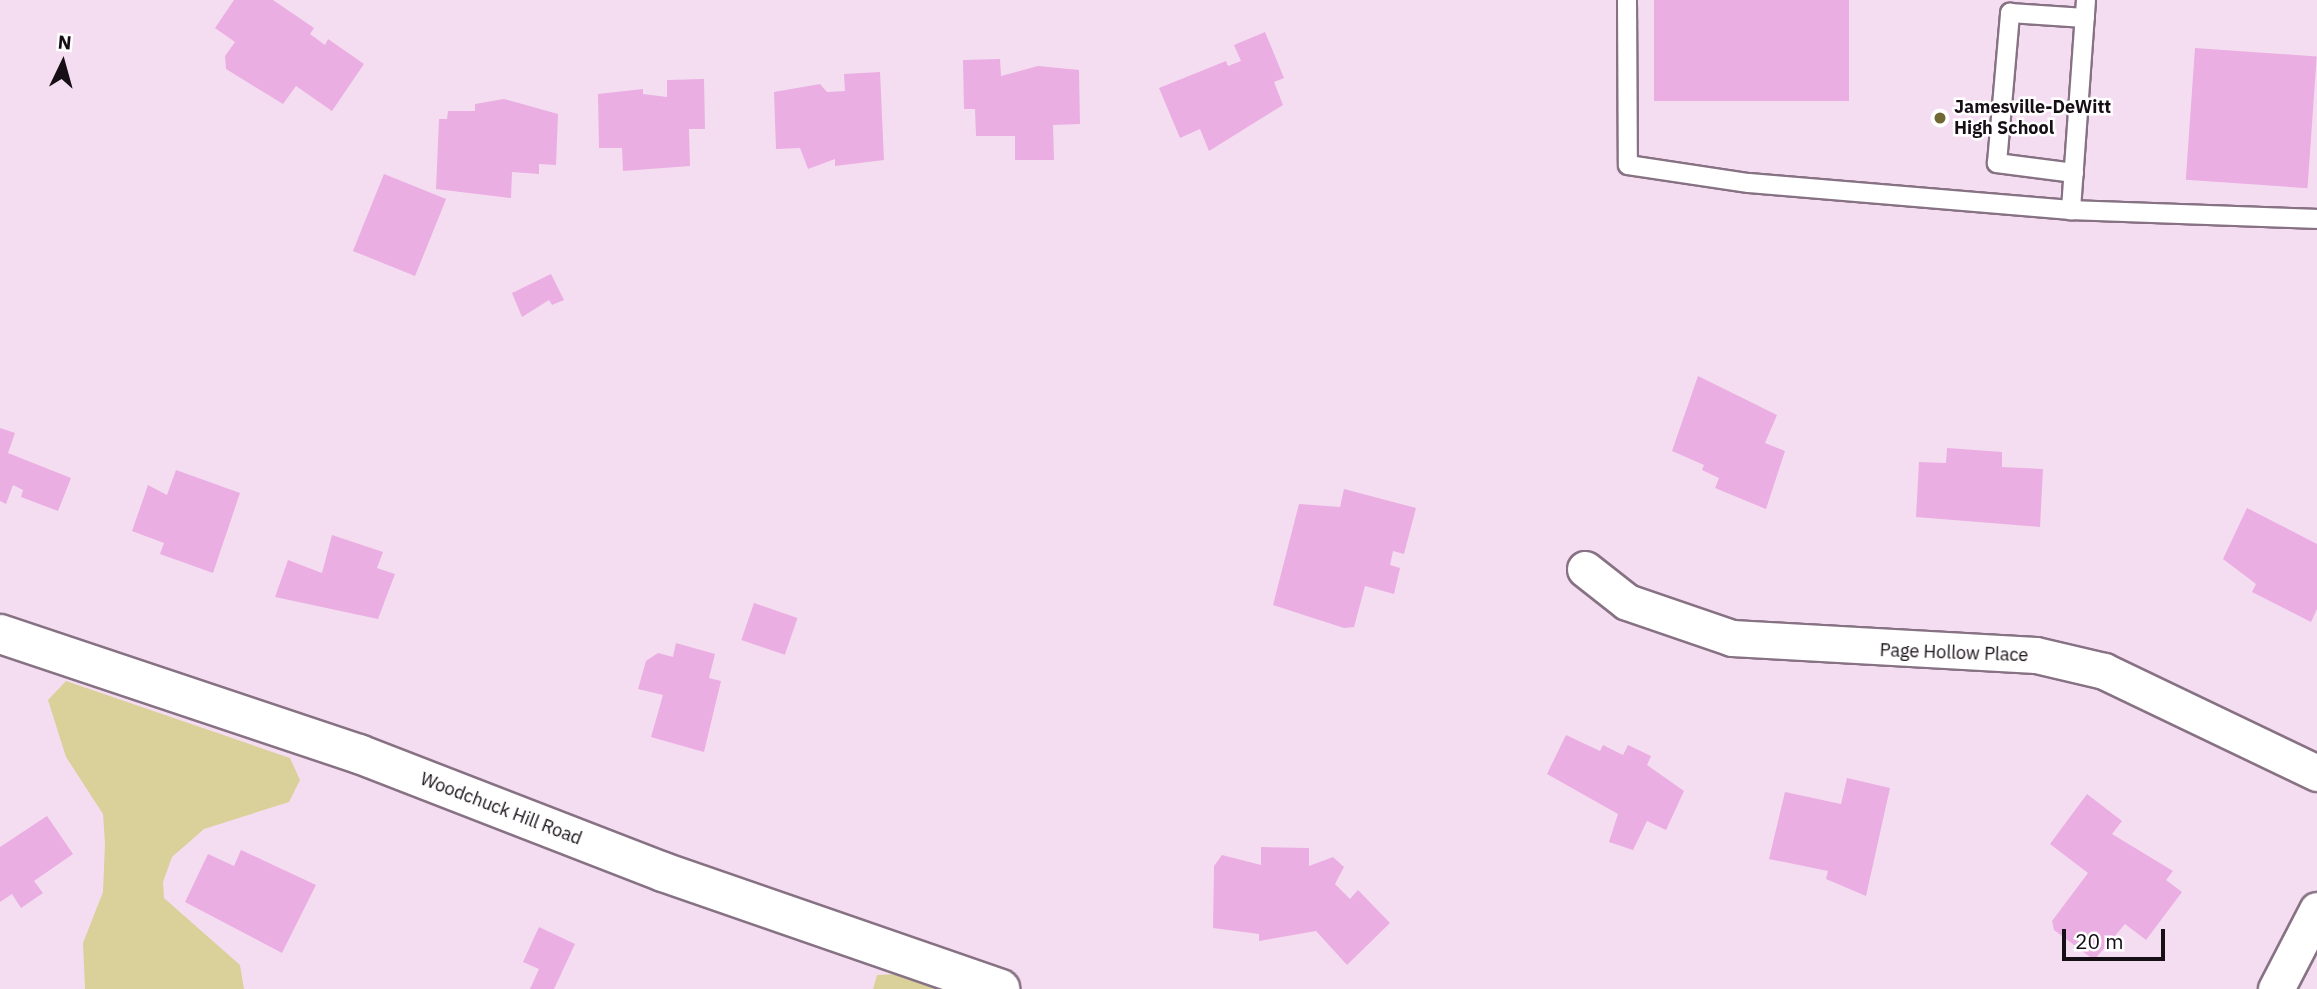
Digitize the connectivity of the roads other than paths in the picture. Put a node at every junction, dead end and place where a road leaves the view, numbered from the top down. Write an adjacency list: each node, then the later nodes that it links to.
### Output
1 (1627, 0): 4 (lane)
2 (2086, 9): 3 (lane); 3 (lane)
3 (2074, 173): 4 (lane)
4 (2071, 210): 5 (lane)
5 (2317, 219)
6 (1585, 569): 8 (street, Page Hollow Place)
7 (0, 634): 10 (street, Woodchuck Hill Road)
8 (2317, 773)
9 (2317, 910): 11 (street)
10 (1000, 989)
11 (2276, 989)

